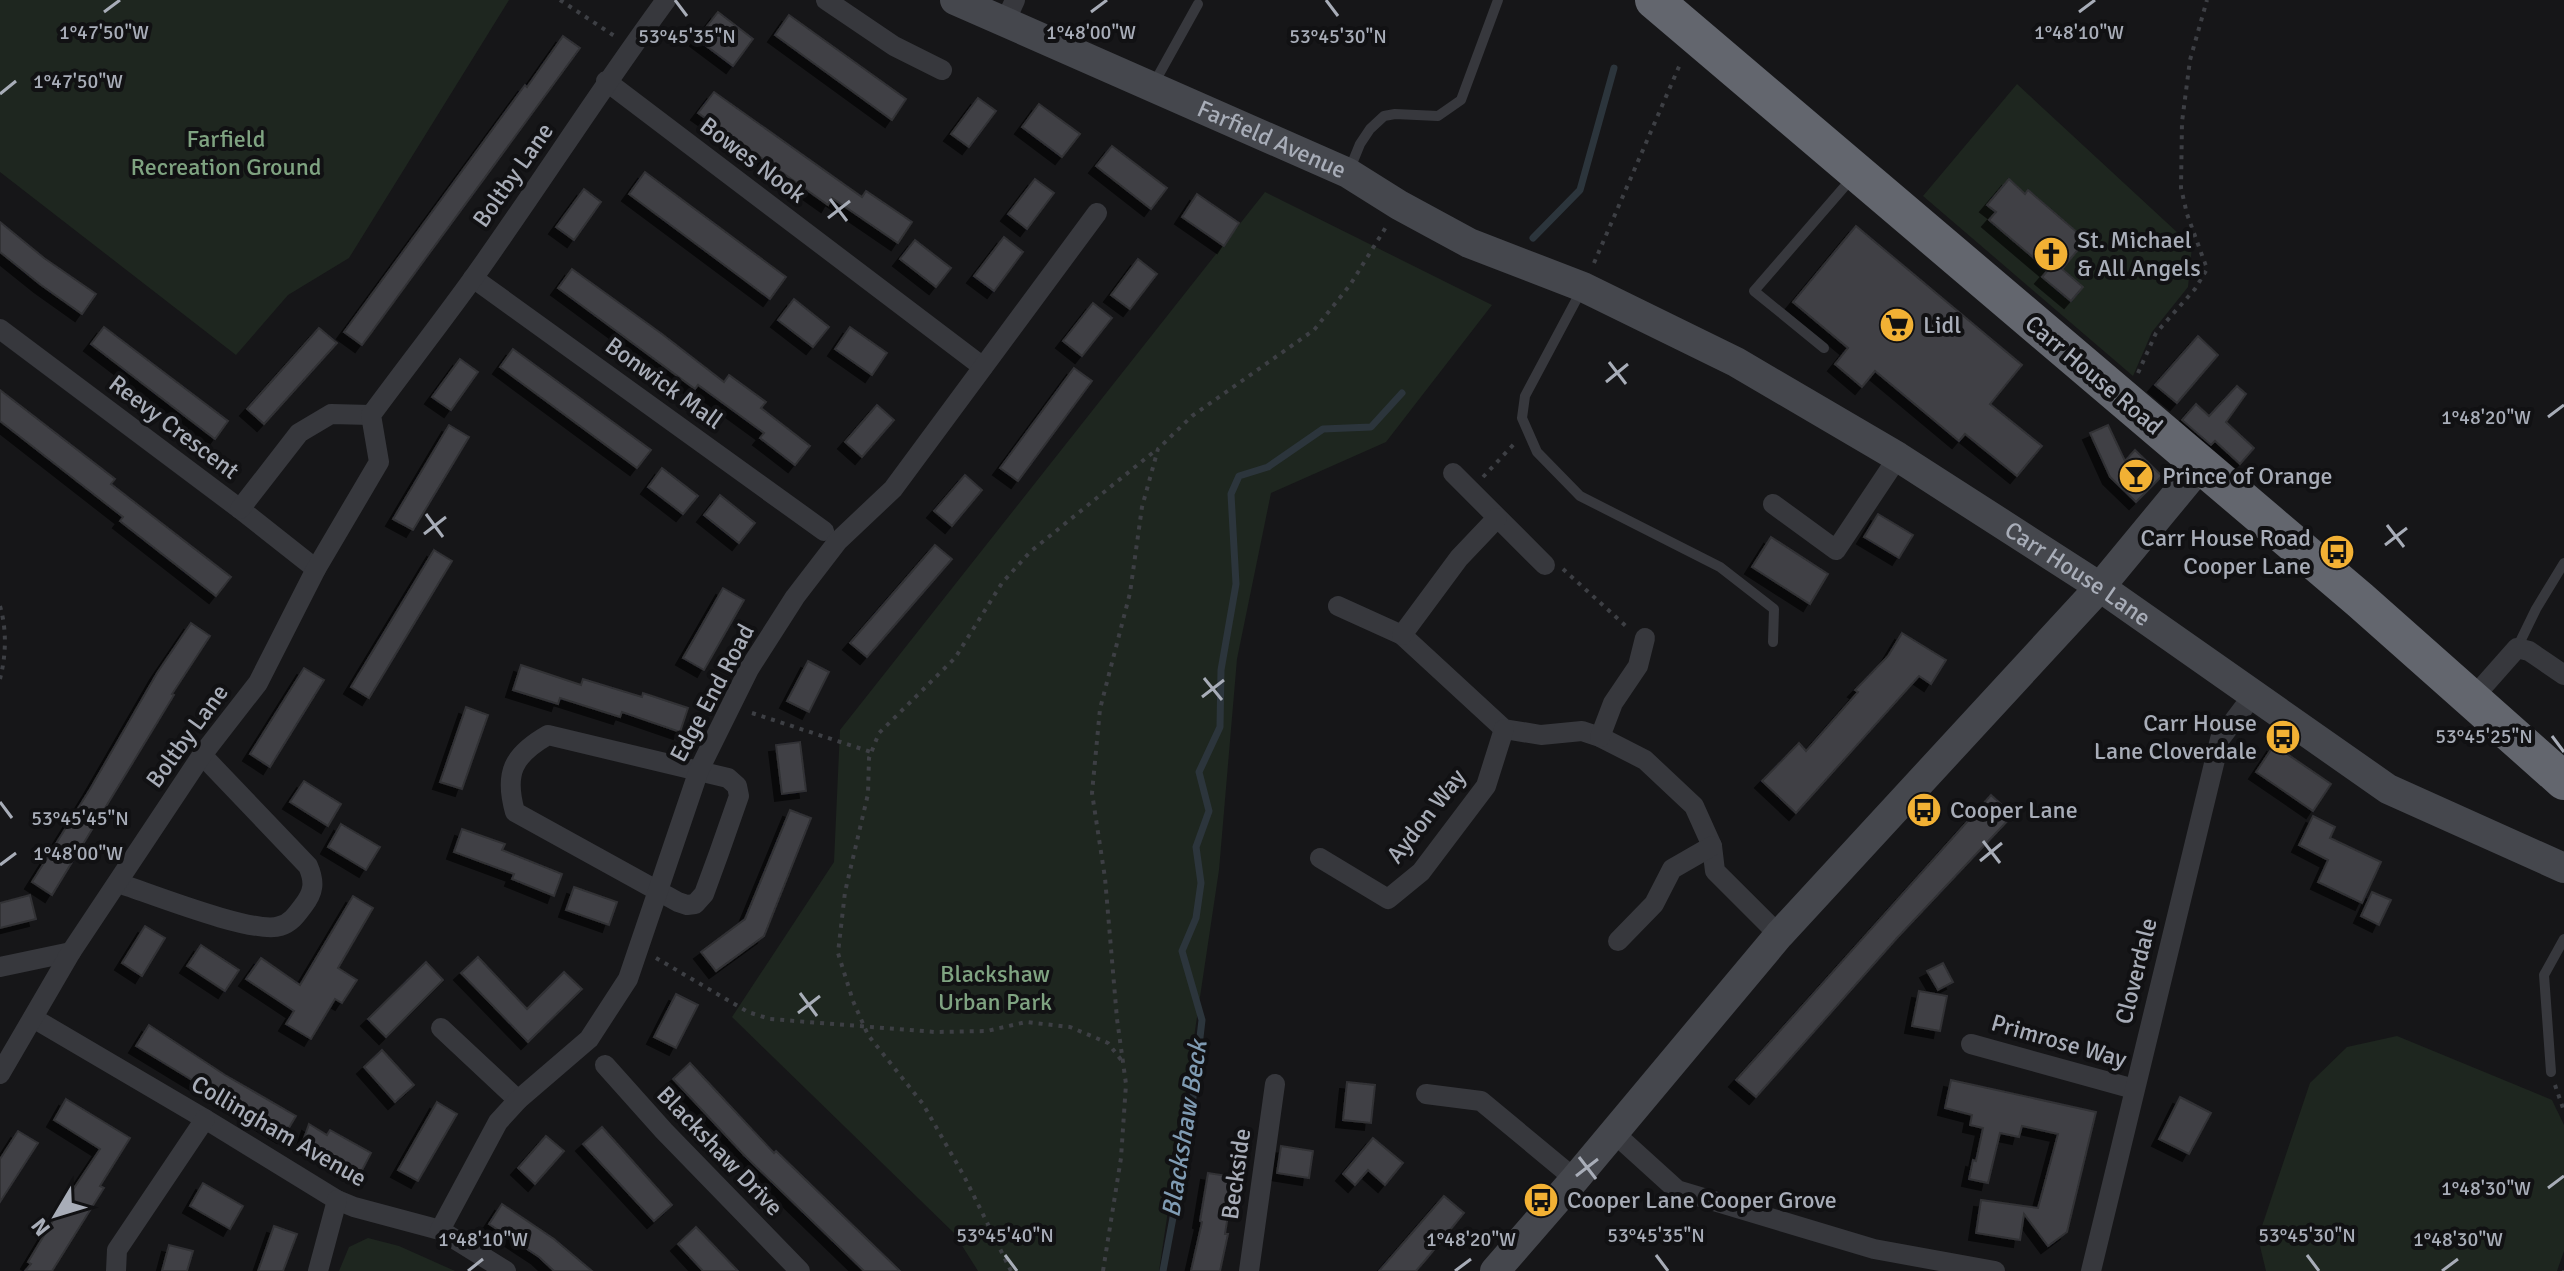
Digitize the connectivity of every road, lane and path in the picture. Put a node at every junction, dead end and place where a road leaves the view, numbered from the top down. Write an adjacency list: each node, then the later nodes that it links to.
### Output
1 (560, 0): 11 (path)
2 (666, 0): 11 (street, Boltby Lane)
3 (826, 0): 12 (street)
4 (955, 0): 9 (street, Farfield Avenue)
5 (1498, 0): 15 (lane)
6 (1654, 0): 10 (highway, Carr House Road)
7 (2207, 0): 24 (path)
8 (1198, 4): 14 (lane)
9 (1010, 11): 14 (street, Farfield Avenue)
10 (1693, 34): 16 (highway, Carr House Road); 20 (path)
11 (631, 47): 13 (street, Boltby Lane)
12 (942, 70)
13 (606, 81): 19 (street, Boltby Lane); 23 (street, Bowes Nook)
14 (1152, 87): 15 (street, Farfield Avenue)
15 (1348, 173): 17 (street, Farfield Avenue)
16 (1856, 173): 22 (lane); 24 (highway, Carr House Road)
17 (1399, 205): 20 (street, Farfield Avenue); 27 (path)
18 (1097, 213): 23 (street, Edge End Road)
19 (473, 278): 25 (street, Boltby Lane); 35 (street, Bonwick Mall)
20 (1583, 287): 26 (lane); 28 (street, Carr House Lane)
21 (0, 329): 33 (street, Reevy Crescent)
22 (1824, 348)
23 (983, 367): 50 (street, Edge End Road)
24 (2120, 397): 29 (highway, Carr House Road)
25 (371, 415): 33 (street); 38 (street, Boltby Lane)
26 (1527, 429): 31 (path); 44 (lane)
27 (1158, 449): 53 (path); 72 (path)
28 (1898, 457): 32 (street); 39 (street, Carr House Lane)
29 (2200, 466): 39 (street); 49 (highway, Carr House Road)
30 (1453, 473): 31 (street)
31 (1470, 491): 34 (street)
32 (1773, 504)
33 (240, 509): 38 (street, Reevy Crescent)
34 (1497, 518): 37 (street); 42 (street)
35 (824, 531)
36 (2564, 563): 45 (lane)
37 (1545, 565): 43 (path)
38 (316, 569): 54 (street, Boltby Lane)
39 (2100, 587): 48 (street, Carr House Lane); 62 (street)
40 (0, 606): 47 (path)
41 (1338, 606): 42 (street)
42 (1402, 635): 51 (street)
43 (1645, 638): 52 (street)
44 (1773, 642)
45 (2517, 648): 46 (street); 49 (street)
46 (2564, 675)
47 (0, 679)
48 (2254, 694): 59 (street, Carr House Lane); 77 (street, Cloverdale)
49 (2471, 700): 56 (highway, Carr House Road)
50 (731, 706): 53 (path); 55 (street, Edge End Road)
51 (1504, 729): 52 (street); 58 (street, Aydon Way)
52 (1600, 737): 57 (street)
53 (871, 752): 70 (path)
54 (202, 755): 60 (street, Boltby Lane); 60 (street)
55 (699, 770): 61 (street, Edge End Road); 61 (street); 61 (street)
56 (2564, 781)
57 (1712, 846): 62 (street); 64 (street)
58 (1320, 858)
59 (2564, 868)
60 (118, 883): 66 (street, Boltby Lane)
61 (657, 888): 65 (street, Edge End Road)
62 (1779, 935): 82 (street)
63 (2564, 939): 74 (lane)
64 (1618, 941)
65 (638, 947): 70 (path); 79 (street, Edge End Road)
66 (71, 952): 67 (street); 68 (street, Boltby Lane)
67 (0, 967)
68 (33, 1018): 75 (street, Boltby Lane); 81 (street, Collingham Avenue)
69 (441, 1028): 79 (street)
70 (864, 1028): 72 (path); 90 (path)
71 (1971, 1044): 77 (street, Primrose Way)
72 (1123, 1063): 91 (path)
73 (605, 1065): 89 (street, Blackshaw Drive)
74 (2551, 1072): 80 (path)
75 (0, 1074)
76 (1275, 1084): 92 (street, Beckside)
77 (2134, 1089): 95 (street, Cloverdale)
78 (1426, 1094): 83 (street)
79 (518, 1100): 85 (street, Edge End Road)
80 (2564, 1111)
81 (205, 1119): 84 (street, Collingham Avenue); 86 (street)
82 (1613, 1132): 83 (street); 94 (street)
83 (1575, 1179): 93 (street)
84 (337, 1200): 85 (street, Collingham Avenue); 87 (street)
85 (440, 1230): 88 (street, Collingham Avenue)
86 (116, 1271)
87 (318, 1271)
88 (506, 1271)
89 (800, 1271)
90 (1011, 1271)
91 (1103, 1271)
92 (1249, 1271)
93 (1495, 1271)
94 (1995, 1271)
95 (2091, 1271)

